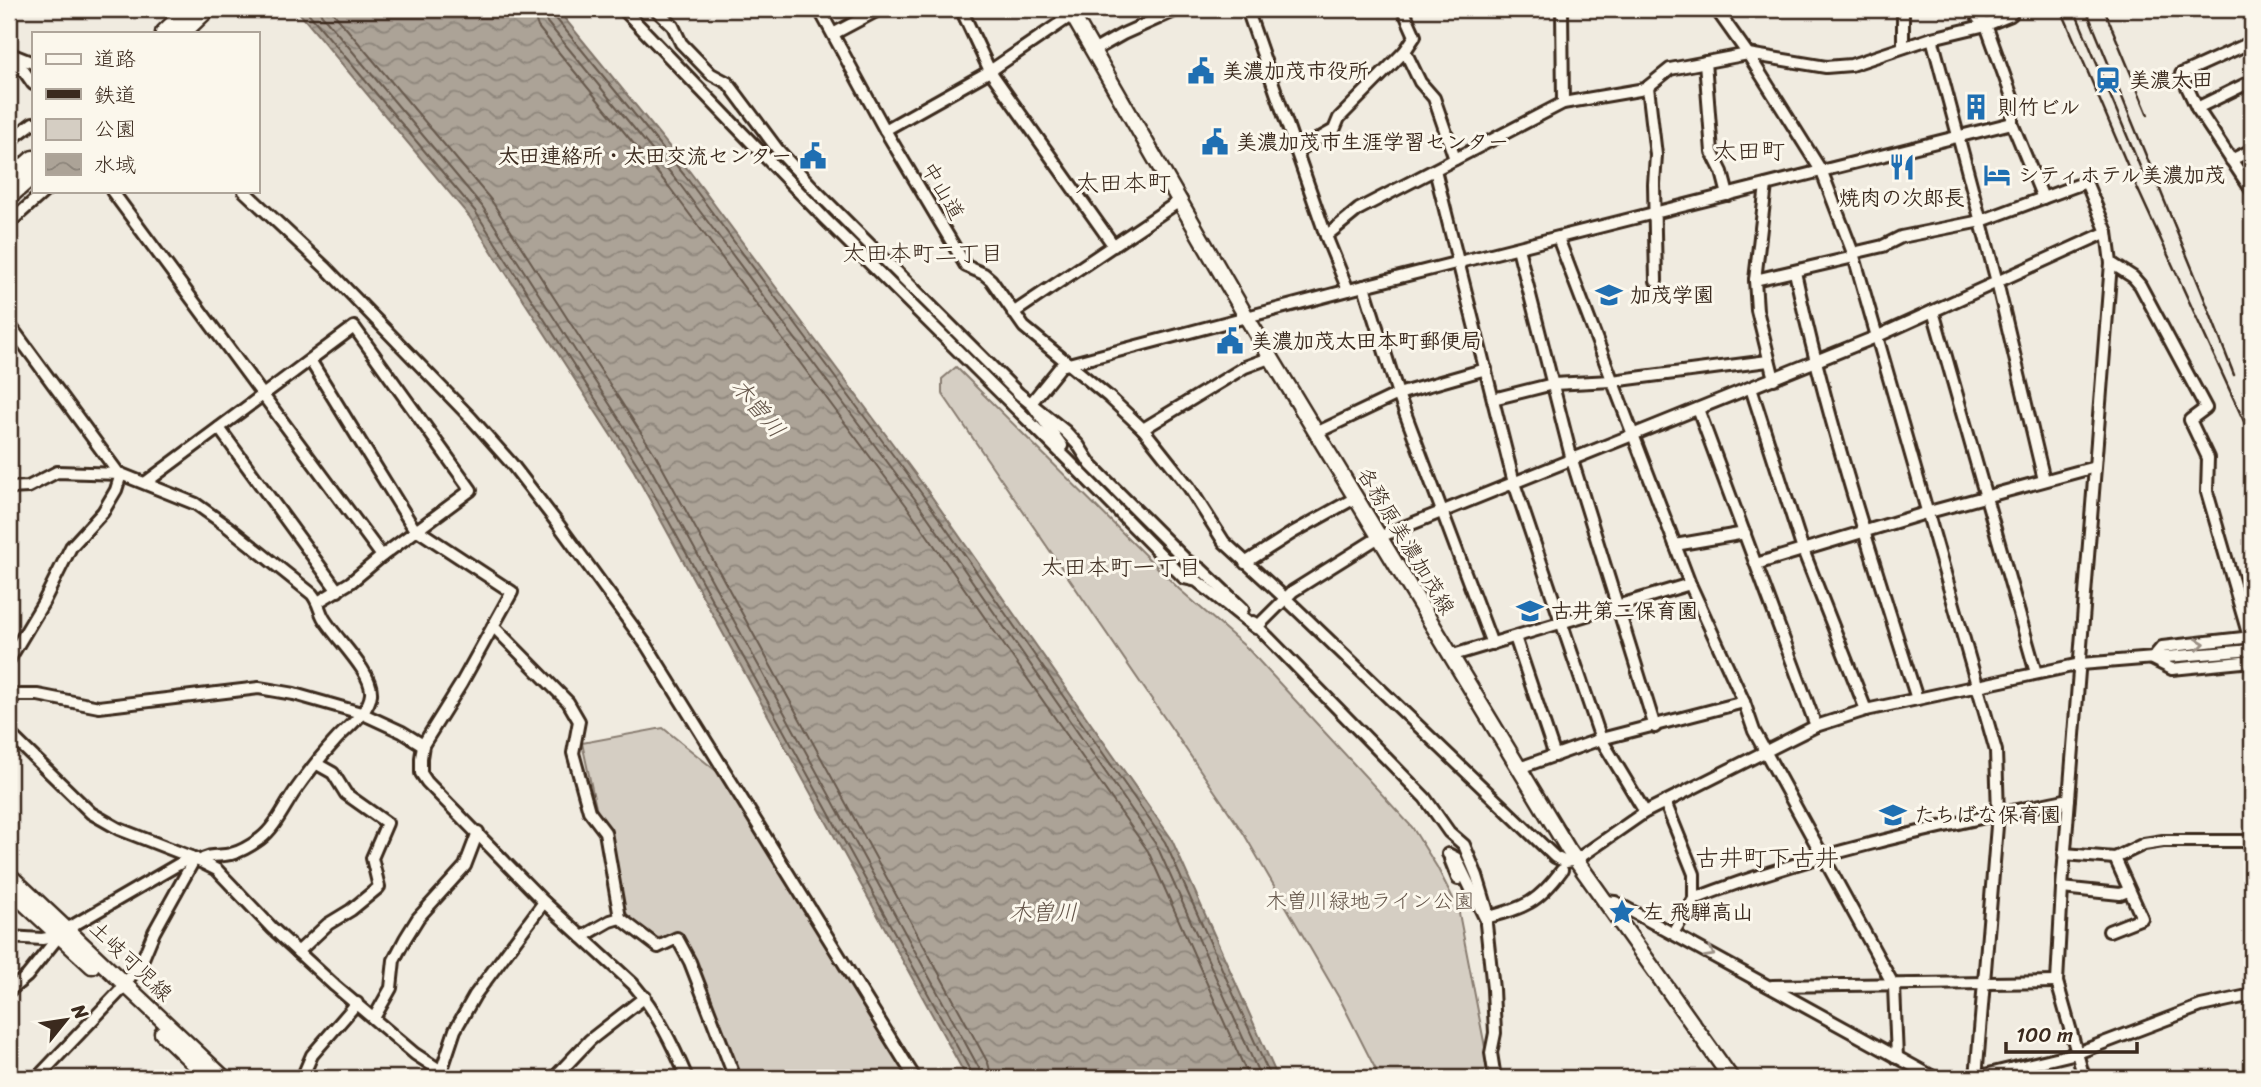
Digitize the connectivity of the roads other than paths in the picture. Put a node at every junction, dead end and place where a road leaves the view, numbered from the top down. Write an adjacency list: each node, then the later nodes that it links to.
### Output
1 (189, 9): 18 (highway)
2 (206, 9): 19 (highway)
3 (623, 9): 102 (street)
4 (655, 9): 96 (street)
5 (818, 9): 20 (street, 中山道)
6 (880, 9): 20 (street)
7 (961, 9): 30 (street)
8 (1179, 9): 24 (street)
9 (1247, 9): 42 (street)
10 (1403, 9): 25 (street)
11 (1562, 9): 34 (street)
12 (1716, 9): 27 (street)
13 (1903, 9): 23 (street)
14 (1976, 9): 17 (street)
15 (2013, 9): 17 (street)
16 (1071, 12): 24 (main road, 各務原美濃加茂線); 30 (street)
17 (1986, 25): 21 (street); 36 (street)
18 (165, 32)
19 (183, 32)
20 (833, 34): 38 (street, 中山道)
21 (1932, 38): 23 (street); 39 (street)
22 (2252, 42): 35 (street)
23 (1903, 47): 27 (street)
24 (1093, 51): 60 (main road, 各務原美濃加茂線)
25 (1405, 51): 42 (street); 44 (street)
26 (10, 54): 29 (street); 32 (street)
27 (1748, 54): 28 (street); 49 (street)
28 (1705, 62): 33 (street); 57 (street)
29 (32, 63)
30 (990, 71): 38 (street); 67 (street)
31 (2252, 81): 35 (street)
32 (32, 83)
33 (1648, 87): 34 (street); 61 (street)
34 (1563, 103): 44 (street)
35 (2197, 108): 46 (street)
36 (2012, 123): 39 (street); 59 (street)
37 (32, 124): 40 (street)
38 (885, 130): 79 (street, 中山道)
39 (1959, 136): 49 (street); 62 (street)
40 (9, 141)
41 (2252, 150): 46 (street)
42 (1297, 151): 65 (street)
43 (32, 153): 48 (highway)
44 (1455, 159): 47 (street)
45 (32, 160): 51 (highway)
46 (2231, 160): 53 (street)
47 (1436, 170): 65 (street); 70 (street)
48 (9, 171)
49 (1822, 172): 52 (street); 69 (street)
50 (32, 176): 58 (highway)
51 (9, 180)
52 (1766, 185): 57 (street); 73 (street)
53 (2252, 191)
54 (44, 192): 63 (street)
55 (113, 192): 94 (street)
56 (245, 192): 204 (street)
57 (1728, 195): 61 (street)
58 (9, 196)
59 (2043, 198): 62 (street); 64 (street)
60 (1181, 200): 67 (street); 80 (main road, 各務原美濃加茂線)
61 (1656, 213): 66 (street); 74 (street)
62 (1981, 221): 69 (street); 75 (street)
63 (9, 223)
64 (2107, 232): 71 (street); 75 (street)
65 (1326, 236): 77 (street)
66 (1558, 238): 68 (street); 90 (street)
67 (1114, 246): 79 (street)
68 (1518, 248): 70 (street); 91 (street)
69 (1853, 255): 72 (street); 82 (street)
70 (1460, 263): 76 (street); 88 (street)
71 (2111, 263): 104 (street); 132 (street)
72 (1795, 272): 73 (street); 86 (street)
73 (1755, 280): 85 (street)
74 (1656, 281)
75 (1997, 282): 78 (street); 106 (street)
76 (1364, 286): 77 (street); 93 (street)
77 (1348, 290): 80 (street)
78 (1933, 311): 82 (street); 110 (street)
79 (1013, 313): 87 (street, 中山道)
80 (1247, 318): 83 (main road, 各務原美濃加茂線); 87 (street)
81 (9, 324): 105 (street)
82 (1878, 337): 86 (street); 113 (street)
83 (1272, 357): 99 (street); 100 (main road, 各務原美濃加茂線)
84 (310, 360): 94 (street); 114 (street); 114 (street)
85 (1768, 361): 89 (street); 90 (street)
86 (1815, 362): 89 (street); 115 (street)
87 (1068, 364): 96 (street); 99 (street, 中山道)
88 (1486, 369): 93 (street); 95 (street)
89 (1774, 379): 92 (street)
90 (1612, 381): 91 (street); 101 (street)
91 (1553, 384): 95 (street); 103 (street)
92 (1751, 388): 97 (street); 119 (street)
93 (1398, 394): 100 (street); 112 (street)
94 (263, 395): 98 (street); 120 (street)
95 (1493, 399): 108 (street)
96 (1031, 403): 102 (street); 130 (street)
97 (1698, 409): 101 (street); 116 (street)
98 (219, 428): 107 (street); 124 (street)
99 (1143, 429): 121 (street, 中山道)
100 (1318, 432): 111 (main road, 各務原美濃加茂線)
101 (1633, 436): 103 (street); 118 (street)
102 (1068, 460): 130 (street)
103 (1572, 460): 108 (street); 127 (street)
104 (2095, 467): 106 (street); 138 (street)
105 (120, 474): 107 (street); 109 (street); 136 (street)
106 (2044, 480): 110 (street)
107 (145, 483): 126 (street)
108 (1514, 483): 112 (street); 128 (street)
109 (9, 488)
110 (1986, 496): 113 (street); 139 (street)
111 (1355, 498): 117 (main road, 各務原美濃加茂線); 121 (street)
112 (1444, 511): 117 (street); 133 (street)
113 (1929, 512): 115 (street); 140 (street)
114 (419, 530): 120 (street); 129 (street)
115 (1864, 532): 119 (street); 142 (street)
116 (1745, 533): 118 (street); 122 (street)
117 (1379, 537): 125 (street); 134 (main road, 各務原美濃加茂線)
118 (1675, 545): 123 (street)
119 (1803, 550): 122 (street); 144 (street)
120 (382, 556): 124 (street)
121 (1245, 564): 125 (street, 中山道)
122 (1756, 564): 146 (street)
123 (1689, 584): 127 (street); 143 (street)
124 (338, 591): 126 (street)
125 (1286, 598): 130 (street); 165 (street, 中山道)
126 (318, 602): 145 (street)
127 (1618, 606): 128 (street); 147 (street)
128 (1560, 623): 131 (street); 149 (street)
129 (493, 626): 150 (street); 175 (street)
130 (1256, 628): 176 (street)
131 (1515, 637): 133 (street); 152 (street)
132 (2252, 643): 135 (street); 135 (street, one-way to 132)
133 (1492, 644): 134 (street)
134 (1450, 656): 154 (main road, 各務原美濃加茂線)
135 (2152, 659): 137 (street); 138 (street)
136 (9, 660)
137 (2252, 661)
138 (2081, 664): 139 (street); 155 (street)
139 (2036, 673): 140 (street)
140 (1978, 685): 142 (street); 158 (street)
141 (9, 695): 145 (street)
142 (1917, 699): 144 (street)
143 (1744, 702): 147 (street); 151 (street)
144 (1866, 710): 146 (street)
145 (361, 713): 150 (street); 153 (street)
146 (1816, 726): 151 (street)
147 (1655, 727): 149 (street)
148 (9, 733): 164 (street)
149 (1601, 739): 152 (street); 157 (street)
150 (423, 746): 159 (street)
151 (1765, 751): 156 (street); 162 (street)
152 (1555, 756): 154 (street)
153 (317, 764): 164 (street); 182 (street)
154 (1519, 768): 165 (main road, 各務原美濃加茂線)
155 (2069, 799): 158 (street); 161 (street)
156 (1665, 802): 157 (street); 172 (street)
157 (1645, 812): 165 (street)
158 (1998, 814): 162 (street); 184 (street)
159 (478, 831): 174 (street); 192 (street)
160 (2252, 841): 163 (street)
161 (2064, 854): 163 (street); 169 (street)
162 (1823, 856): 172 (street); 186 (street)
163 (2115, 858): 171 (street)
164 (195, 859): 178 (street); 182 (street); 187 (street)
165 (1576, 860): 173 (main road, 各務原美濃加茂線)
166 (1562, 870): 176 (street)
167 (9, 875): 178 (main road, 土岐可児線)
168 (1458, 879): 176 (street)
169 (2062, 888): 171 (street); 183 (street)
170 (9, 889): 178 (main road, 土岐可児線)
171 (2128, 891): 177 (street)
172 (1694, 899): 179 (street)
173 (1605, 901): 179 (street); 206 (main road, 各務原美濃加茂線)
174 (544, 902): 181 (street); 195 (street)
175 (620, 918): 181 (street); 203 (street)
176 (1485, 918): 205 (street)
177 (2109, 930)
178 (63, 933): 180 (street); 187 (main road, 土岐可児線); 188 (street)
179 (1673, 933): 185 (street, one-way to 185)
180 (9, 937)
181 (582, 937): 190 (street)
182 (298, 952): 191 (street)
183 (2057, 982): 184 (street); 193 (street)
184 (1983, 983): 186 (street); 208 (street)
185 (1769, 986): 186 (street); 194 (street)
186 (1894, 986): 194 (street)
187 (122, 988): 196 (street); 197 (main road, 土岐可児線); 198 (main road, 土岐可児線)
188 (9, 991)
189 (2252, 995): 193 (street)
190 (645, 997): 201 (street); 202 (street)
191 (357, 1003): 192 (street); 199 (street)
192 (374, 1018): 195 (street)
193 (2077, 1053): 208 (street); 209 (street)
194 (1897, 1058): 207 (street)
195 (441, 1072): 200 (street)
196 (37, 1078)
197 (209, 1078)
198 (224, 1078)
199 (302, 1078)
200 (452, 1078)
201 (554, 1078)
202 (687, 1078)
203 (735, 1078)
204 (915, 1078)
205 (1495, 1078)
206 (1731, 1078)
207 (1935, 1078)
208 (1976, 1078)
209 (2084, 1078)

